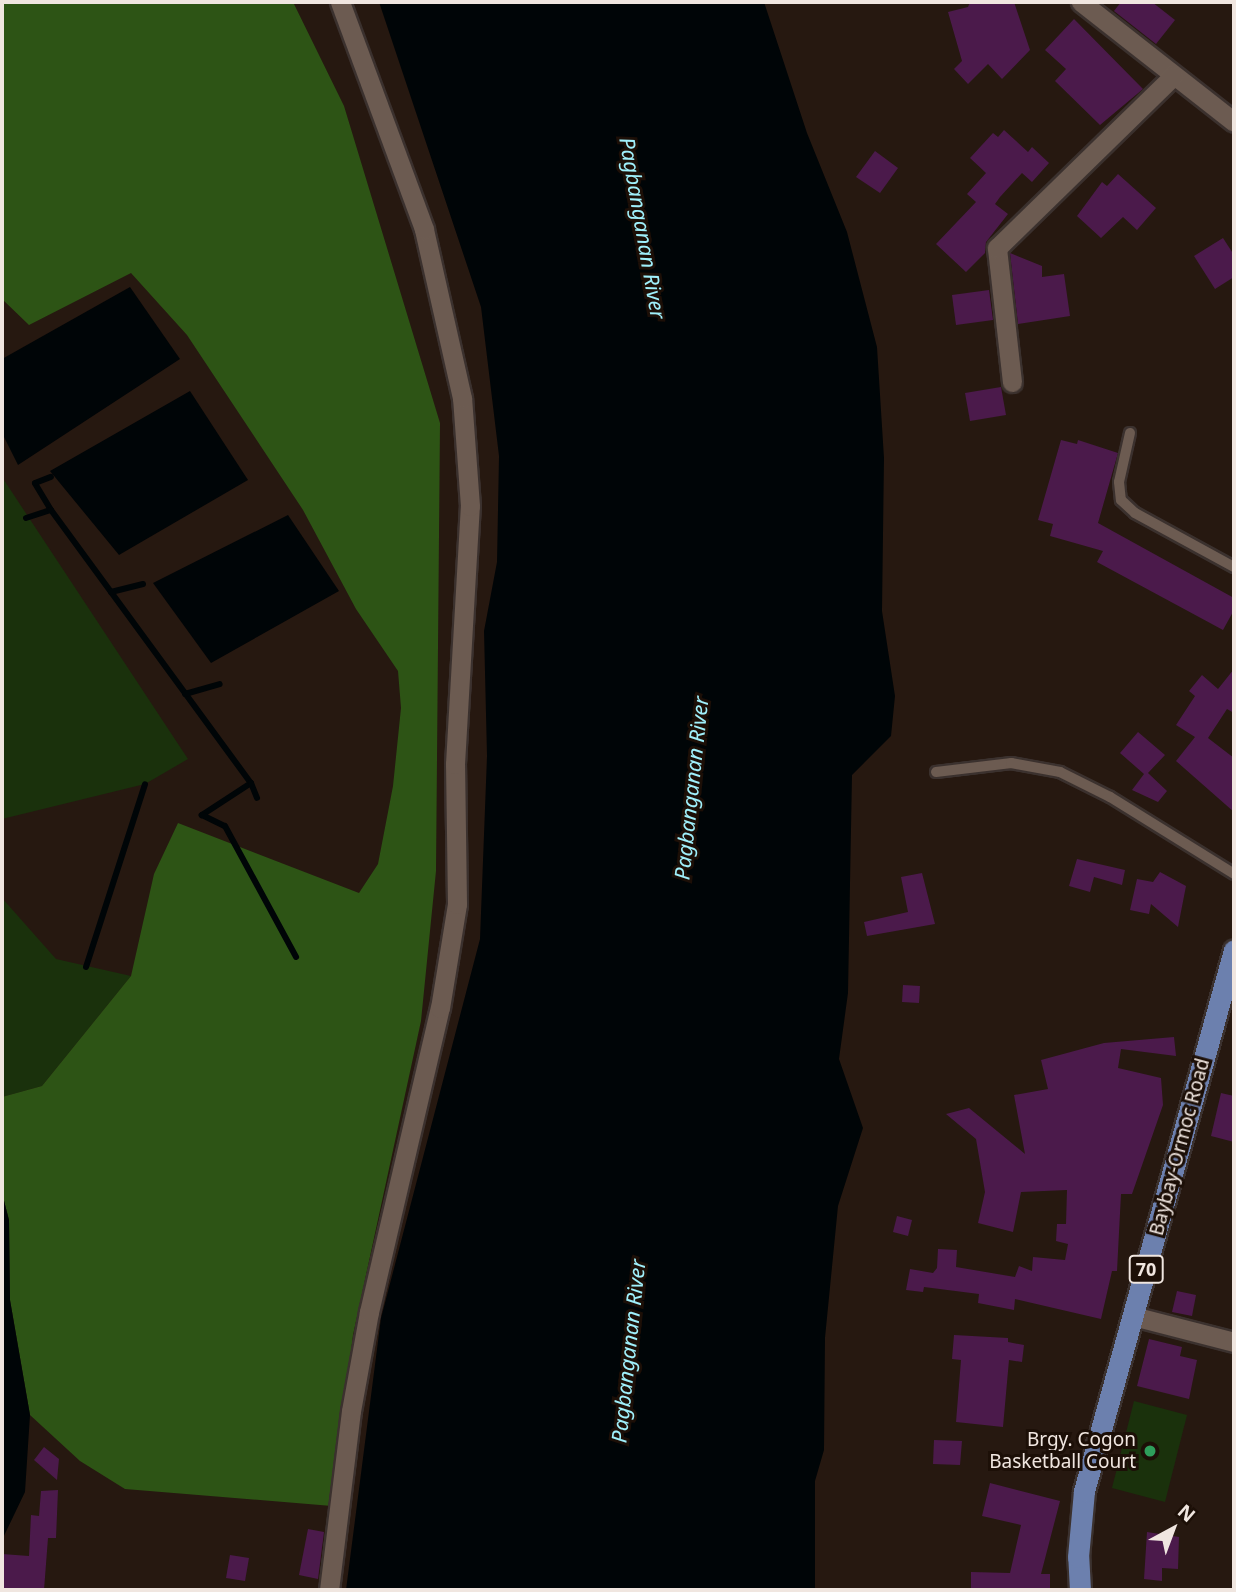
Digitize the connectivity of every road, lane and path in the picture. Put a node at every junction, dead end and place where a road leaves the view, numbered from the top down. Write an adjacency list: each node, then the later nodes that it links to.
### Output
1 (340, 2): 13 (street)
2 (1081, 2): 3 (street)
3 (1173, 76): 4 (street); 5 (street)
4 (1234, 122)
5 (1012, 382)
6 (1130, 433): 7 (lane)
7 (1234, 567)
8 (936, 772): 9 (lane)
9 (1234, 874)
10 (1234, 950): 11 (main road, Baybay-Ormoc Road / 70)
11 (1133, 1316): 12 (street); 14 (main road, Baybay-Ormoc Road / 70)
12 (1234, 1342)
13 (329, 1590)
14 (1080, 1590)

